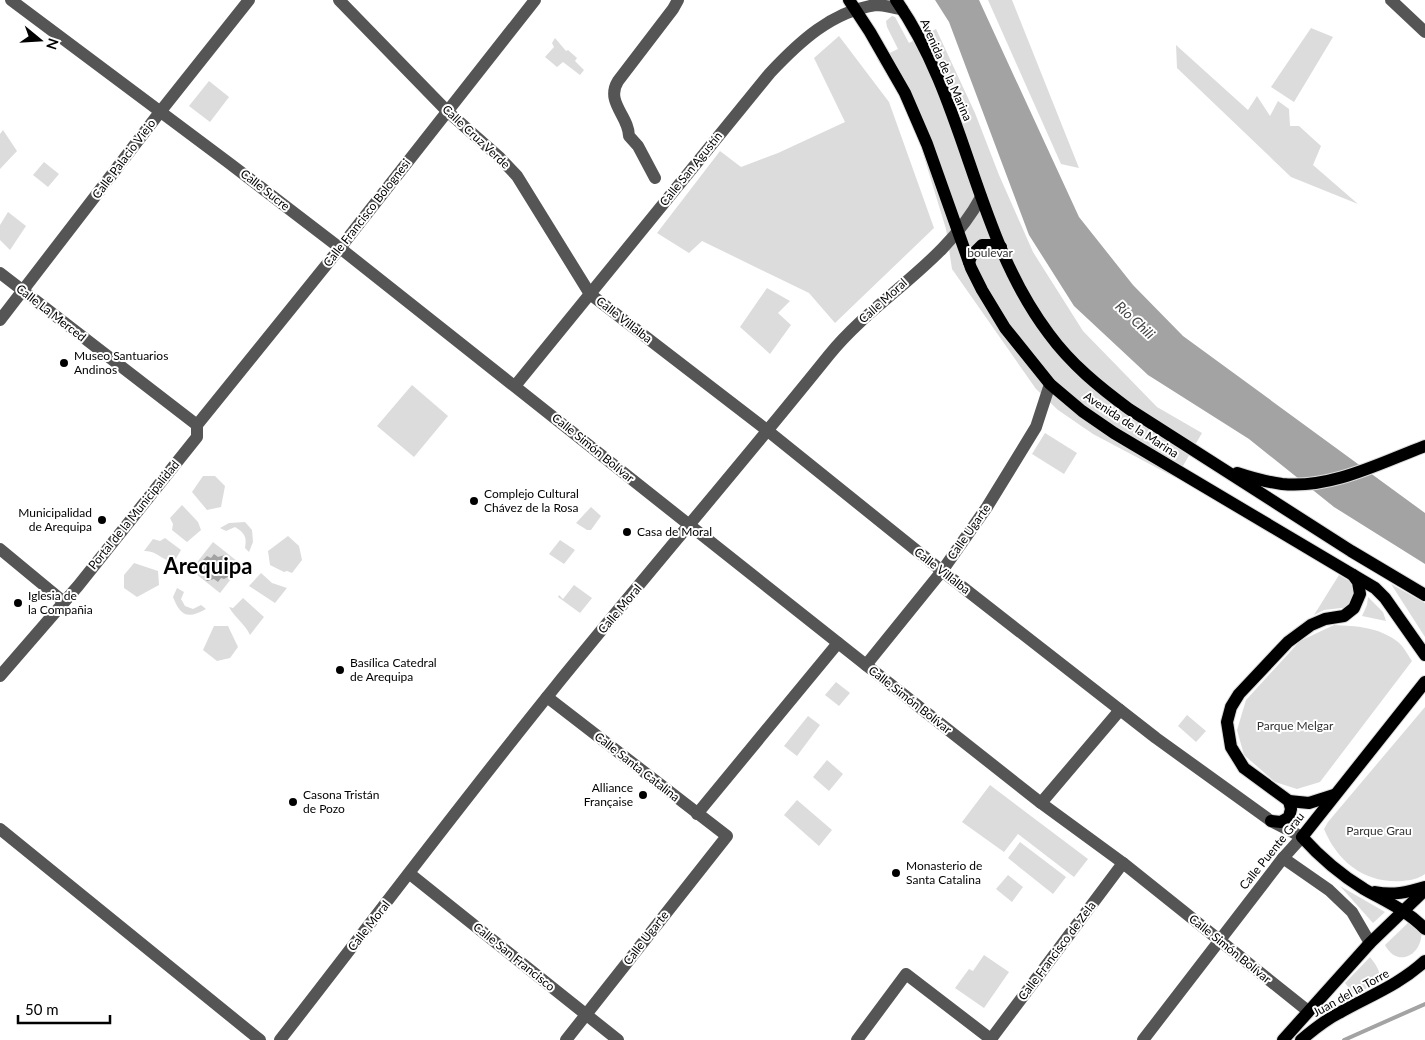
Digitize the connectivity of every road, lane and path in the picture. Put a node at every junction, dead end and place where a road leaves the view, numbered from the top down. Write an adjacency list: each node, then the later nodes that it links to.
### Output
1 (11, 0): 11 (street, Calle Sucre)
2 (249, 0): 11 (street, Calle Palacio Viejo)
3 (339, 0): 10 (street, Calle Cruz Verde)
4 (535, 0): 10 (street, Calle Francisco Bolognesi)
5 (678, 0): 12 (street)
6 (1391, 0): 9 (street)
7 (852, 5): 8 (street, Calle San Agustín); 14 (main road, Avenida de la Marina); 20 (street, Calle San Agustín)
8 (899, 5): 13 (main road, Avenida de la Marina)
9 (1425, 32)
10 (448, 111): 16 (street, Calle Francisco Bolognesi); 20 (street, Calle Cruz Verde)
11 (160, 112): 16 (street, Calle Sucre); 19 (street, Calle Palacio Viejo)
12 (655, 178)
13 (981, 197): 14 (street, Calle Moral); 15 (main road, Avenida de la Marina)
14 (958, 231): 17 (main road, Avenida de la Marina); 25 (street, Calle Moral)
15 (1001, 247): 17 (main road); 27 (main road, Avenida de la Marina)
16 (340, 248): 23 (street, Calle Sucre); 24 (street, Calle Francisco Bolognesi)
17 (970, 262): 22 (main road, Avenida de la Marina)
18 (0, 273): 19 (street, Calle La Merced)
19 (23, 291): 21 (street, Calle Palacio Viejo); 24 (street, Calle La Merced)
20 (590, 294): 23 (street, Calle San Agustín); 25 (street, Calle Villalba)
21 (0, 320)
22 (1050, 384): 30 (street, Calle Ugarte); 31 (main road, Avenida de la Marina)
23 (514, 386): 28 (street, Calle Simón Bolívar)
24 (198, 425): 33 (street, Portal de la Municipalidad)
25 (768, 431): 28 (street, Calle Moral); 30 (street, Calle Villalba)
26 (1425, 446): 27 (main road)
27 (1212, 462): 32 (main road, Avenida de la Marina)
28 (690, 525): 34 (street, Calle Simón Bolívar); 39 (street, Calle Moral)
29 (0, 549): 33 (street)
30 (942, 571): 36 (street, Calle Ugarte); 40 (street, Calle Villalba)
31 (1353, 575): 35 (main road, Avenida de la Marina); 42 (main road)
32 (1425, 595)
33 (64, 602): 37 (street, Portal de la Municipalidad)
34 (838, 643): 36 (street, Calle Simón Bolívar); 44 (street)
35 (1425, 654)
36 (866, 666): 43 (street, Calle Simón Bolívar)
37 (0, 676)
38 (1425, 682): 41 (main road, Calle Puente Grau)
39 (548, 697): 44 (street, Calle Santa Catalina); 51 (street, Calle Moral)
40 (1120, 710): 43 (street); 45 (street, Calle Villalba)
41 (1334, 795): 42 (main road); 48 (main road, Calle Puente Grau)
42 (1288, 801): 45 (main road)
43 (1041, 803): 50 (street, Calle Simón Bolívar)
44 (697, 814): 47 (street, Calle Santa Catalina)
45 (1271, 821): 48 (street, Calle Villalba)
46 (0, 829): 61 (street)
47 (727, 836): 60 (street, Calle Ugarte)
48 (1302, 837): 49 (street, Calle Puente Grau); 53 (main road)
49 (1283, 858): 56 (street, Calle Puente Grau); 57 (street)
50 (1123, 863): 56 (street, Calle Simón Bolívar); 66 (street, Calle Francisco de Zela)
51 (410, 874): 60 (street, Calle San Francisco); 62 (street, Calle Moral)
52 (1425, 888): 53 (main road); 54 (main road)
53 (1365, 889): 54 (main road)
54 (1404, 911): 55 (main road); 57 (main road)
55 (1425, 929)
56 (1220, 942): 59 (street, Calle Simón Bolívar); 67 (street, Calle Puente Grau)
57 (1370, 943): 59 (main road, Juan del la Torre)
58 (1425, 961): 69 (main road, Juan del la Torre)
59 (1308, 1011): 68 (main road, Juan del la Torre)
60 (586, 1014): 63 (street, Calle Ugarte); 64 (street, Calle San Francisco)
61 (260, 1040)
62 (280, 1040)
63 (566, 1040)
64 (618, 1040)
65 (857, 1040): 66 (street)
66 (992, 1040)
67 (1143, 1040)
68 (1283, 1040)
69 (1301, 1040)

